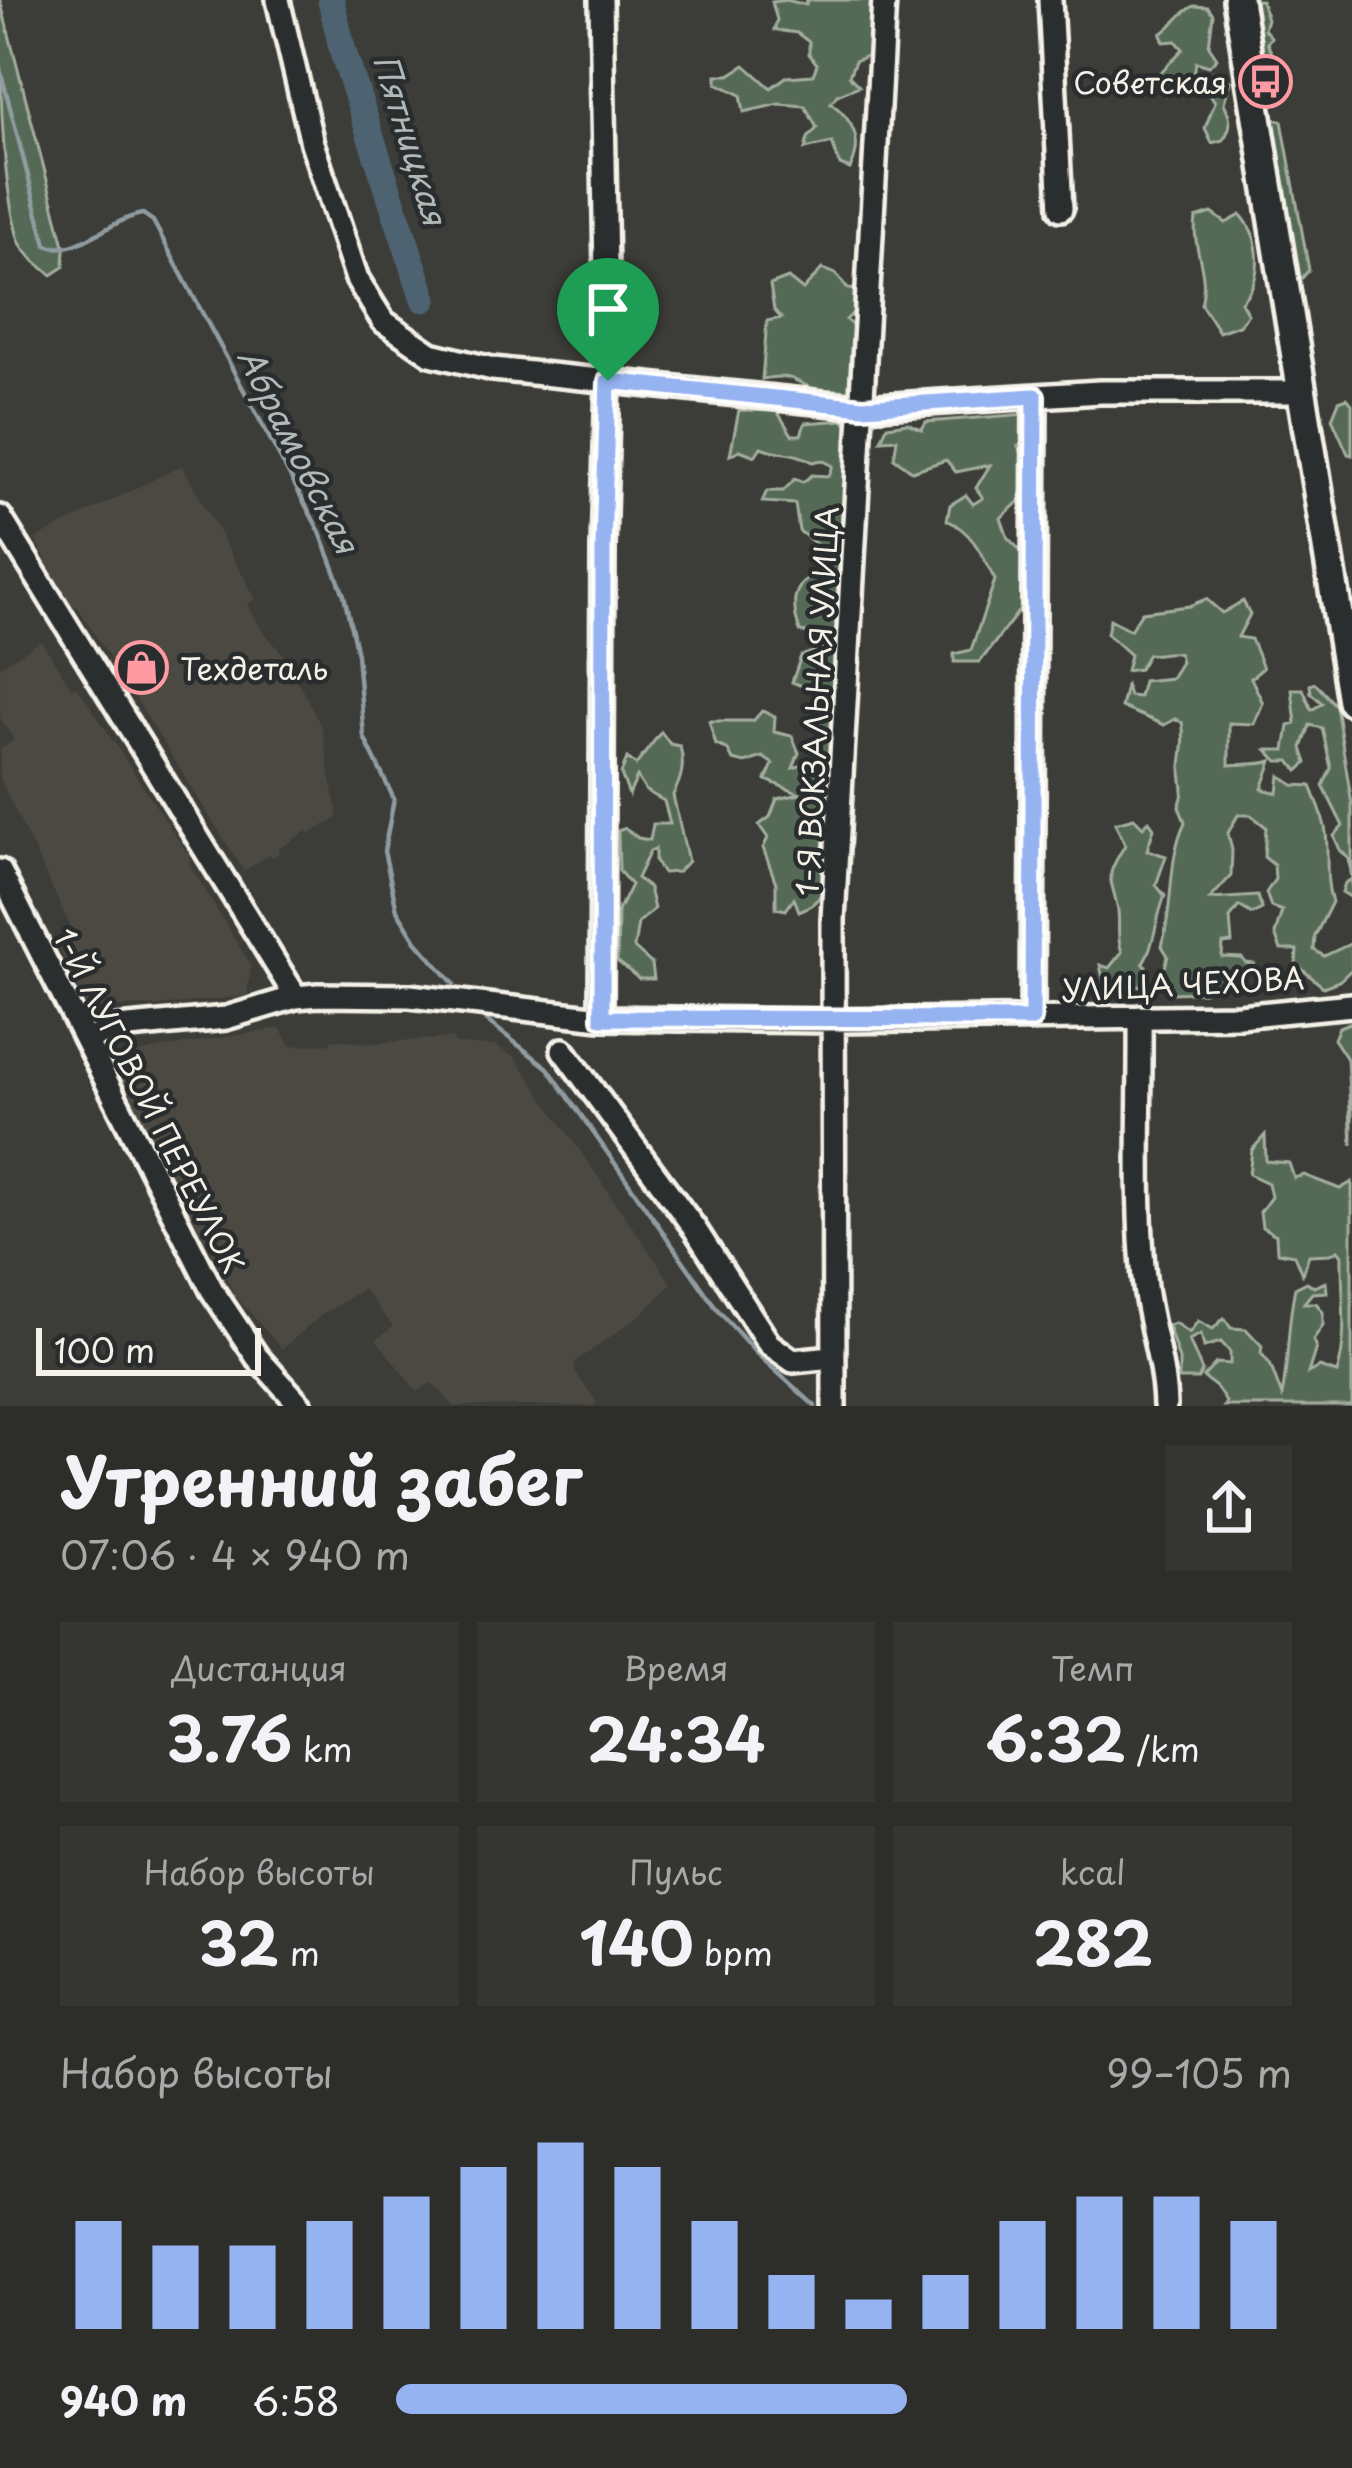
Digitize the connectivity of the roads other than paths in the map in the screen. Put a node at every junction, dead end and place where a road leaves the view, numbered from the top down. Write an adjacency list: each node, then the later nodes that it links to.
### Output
1 (278, 0): 7 (street)
2 (601, 0): 7 (street)
3 (884, 0): 10 (street, 1-Я ВОКЗАЛЬНАЯ УЛИЦА)
4 (1050, 0): 6 (street)
5 (1238, 0): 8 (main road)
6 (1060, 208)
7 (608, 381): 10 (street); 18 (street)
8 (1300, 392): 9 (street); 12 (main road)
9 (1035, 396): 10 (street); 19 (street)
10 (863, 407): 20 (street, 1-Я ВОКЗАЛЬНАЯ УЛИЦА)
11 (0, 517): 15 (street)
12 (1342, 573): 13 (main road)
13 (1352, 700)
14 (0, 871): 21 (street, 1-Й ЛУГОВОЙ ПЕРЕУЛОК)
15 (296, 997): 18 (street, УЛИЦА ЧЕХОВА); 21 (street, УЛИЦА ЧЕХОВА)
16 (1352, 1005): 17 (street, УЛИЦА ЧЕХОВА)
17 (1140, 1017): 19 (street, УЛИЦА ЧЕХОВА); 26 (street)
18 (602, 1018): 20 (street, УЛИЦА ЧЕХОВА)
19 (1032, 1019): 20 (street, УЛИЦА ЧЕХОВА)
20 (833, 1021): 23 (street, 1-Я ВОКЗАЛЬНАЯ УЛИЦА)
21 (88, 1040): 24 (street, 1-Й ЛУГОВОЙ ПЕРЕУЛОК)
22 (563, 1050): 23 (street)
23 (832, 1357): 25 (street, 1-Я ВОКЗАЛЬНАЯ УЛИЦА)
24 (301, 1406)
25 (834, 1406)
26 (1165, 1406)

